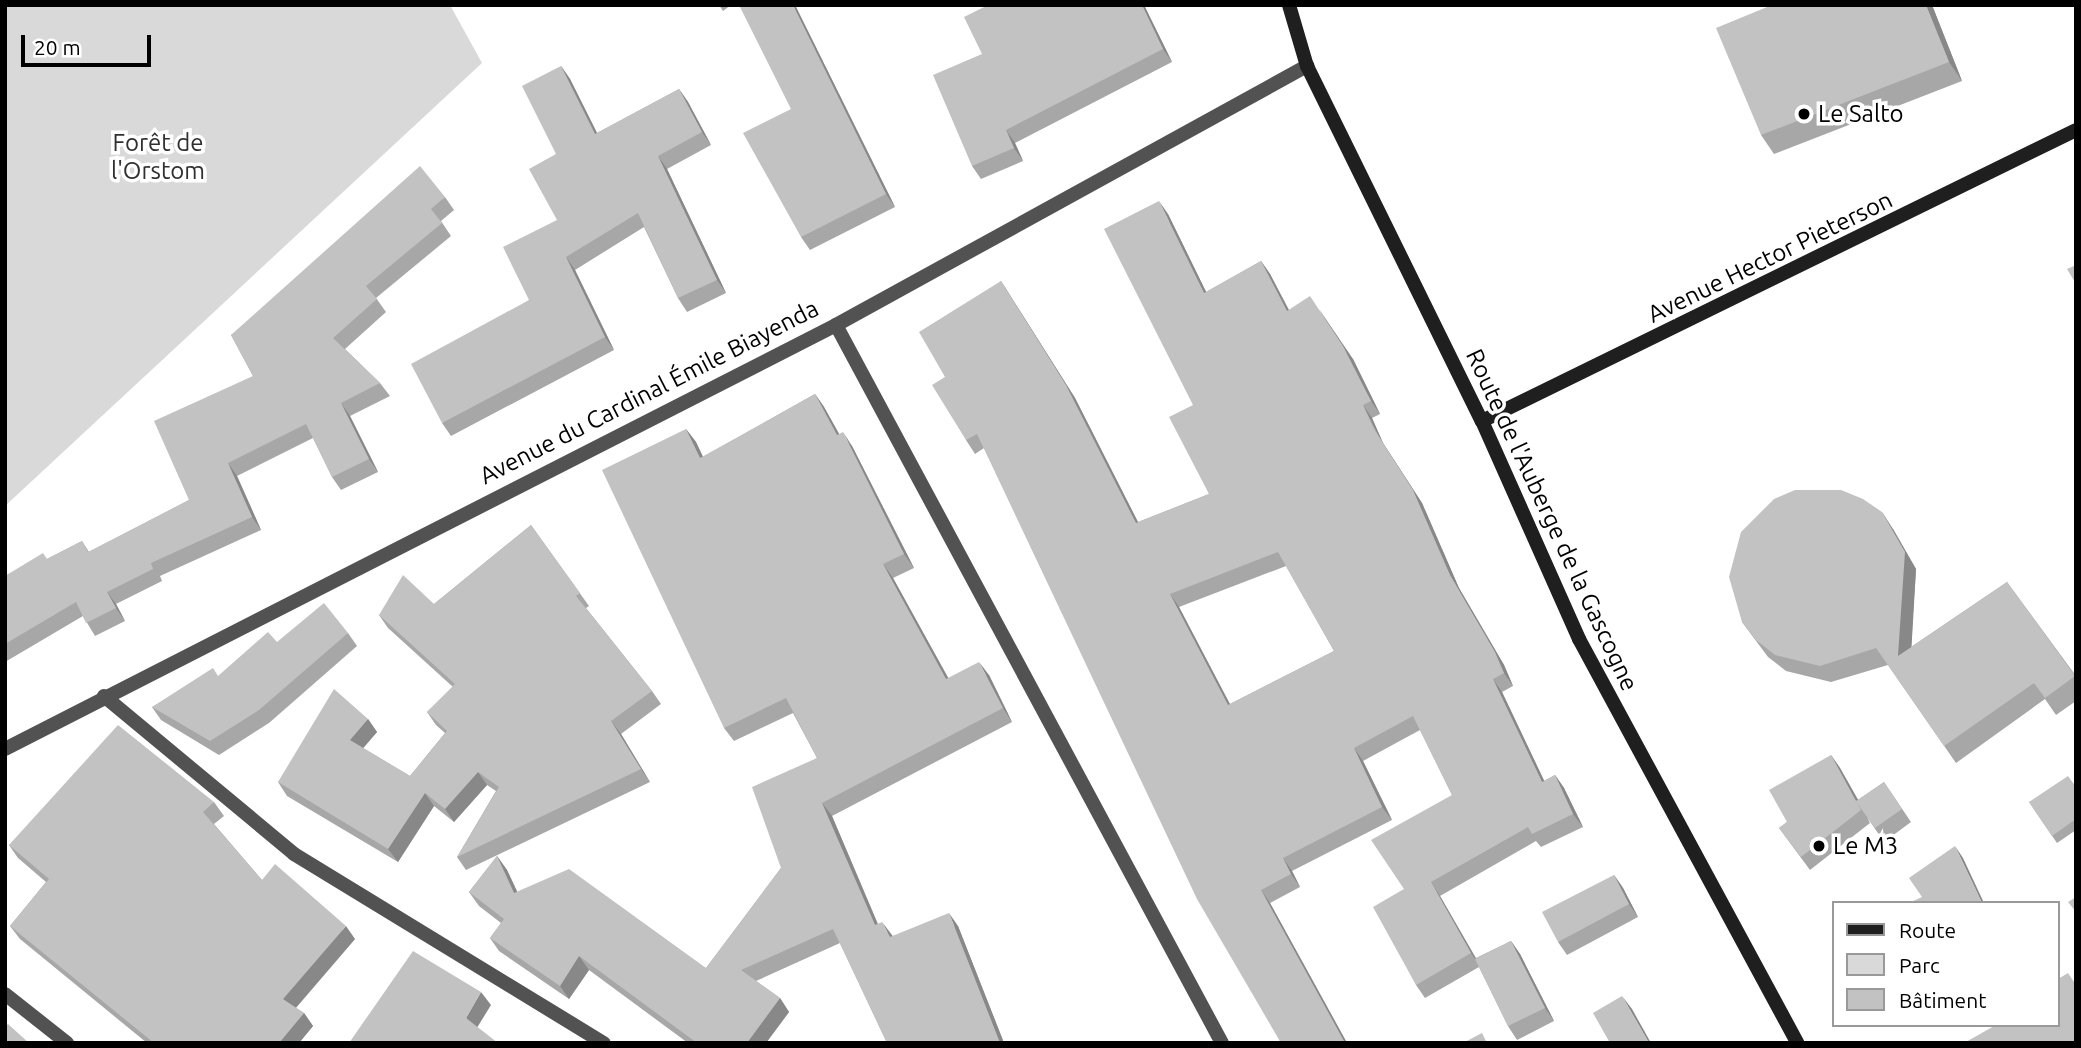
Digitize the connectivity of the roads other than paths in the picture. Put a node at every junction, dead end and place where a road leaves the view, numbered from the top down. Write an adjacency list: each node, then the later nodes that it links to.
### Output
1 (1289, 5): 2 (street, Route de l'Auberge de la Gascogne)
2 (1307, 66): 4 (street, Avenue du Cardinal Émile Biayenda); 5 (street, Route de l'Auberge de la Gascogne)
3 (2076, 130): 5 (street, Avenue Hector Pieterson)
4 (836, 325): 6 (street, Avenue du Cardinal Émile Biayenda); 11 (street)
5 (1482, 421): 12 (street, Route de l'Auberge de la Gascogne)
6 (104, 696): 7 (street, Avenue du Cardinal Émile Biayenda); 10 (street)
7 (5, 748)
8 (5, 994): 9 (street)
9 (67, 1043)
10 (604, 1043)
11 (1222, 1043)
12 (1797, 1043)

